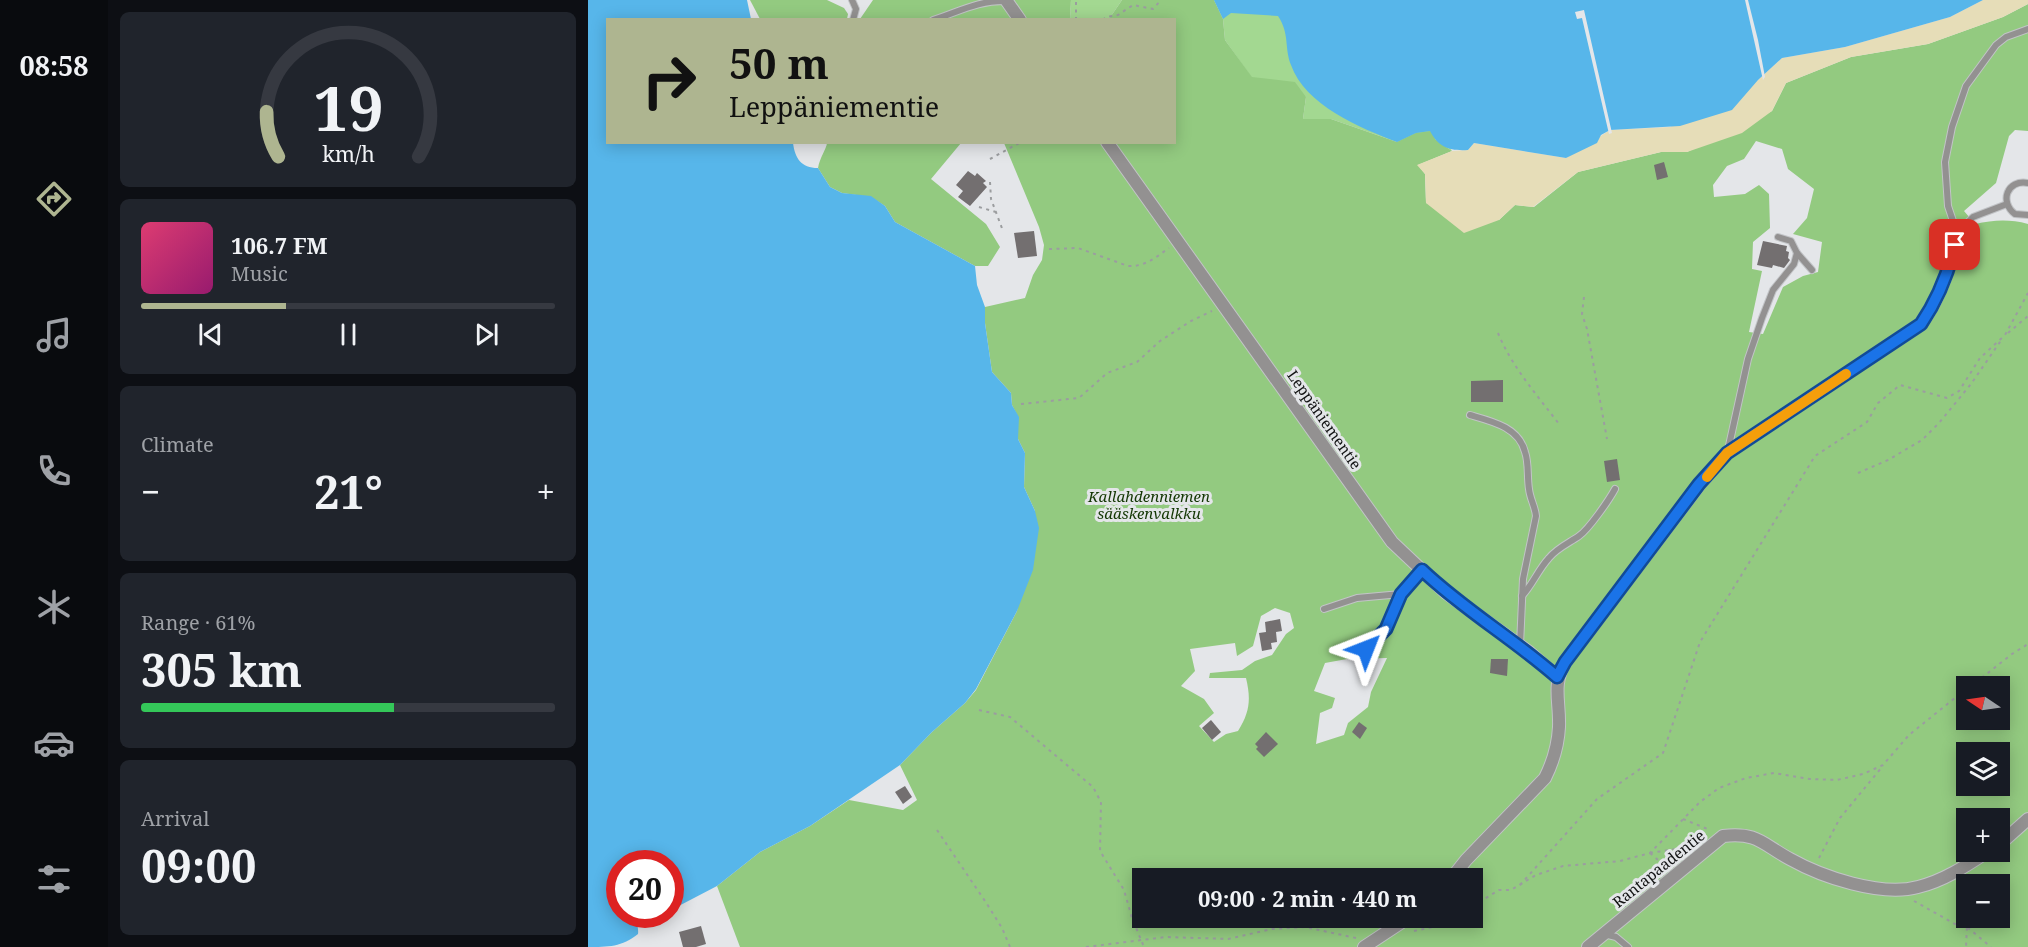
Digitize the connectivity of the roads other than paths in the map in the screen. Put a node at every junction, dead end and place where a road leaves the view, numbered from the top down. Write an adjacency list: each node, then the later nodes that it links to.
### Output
1 (852, 0): 3 (lane)
2 (1007, 1): 4 (lane); 5 (street)
3 (854, 18)
4 (940, 18)
5 (1019, 18)
6 (2028, 29): 11 (lane)
7 (1108, 144): 18 (street, Leppäniementie)
8 (2028, 183): 9 (lane)
9 (2007, 204): 10 (lane); 11 (lane)
10 (2028, 215)
11 (1957, 233): 16 (street)
12 (1778, 237): 13 (lane)
13 (1797, 253): 14 (lane); 16 (lane)
14 (1812, 270)
15 (1470, 415): 20 (lane)
16 (1727, 453): 24 (street)
17 (1615, 489): 20 (lane)
18 (1422, 570): 19 (lane); 22 (street, Leppäniementie)
19 (1401, 594): 21 (lane); 23 (lane)
20 (1522, 597): 22 (lane)
21 (1324, 609)
22 (1521, 646): 24 (street, Leppäniementie)
23 (1366, 649)
24 (1557, 677): 28 (street)
25 (2028, 819): 26 (street)
26 (2010, 835)
27 (1972, 862): 30 (street, Rantapaadentie)
28 (1460, 868)
29 (1393, 928): 31 (street)
30 (1604, 934): 32 (street, Rantapaadentie); 33 (lane)
31 (1367, 946)
32 (1588, 947)
33 (1628, 947)

